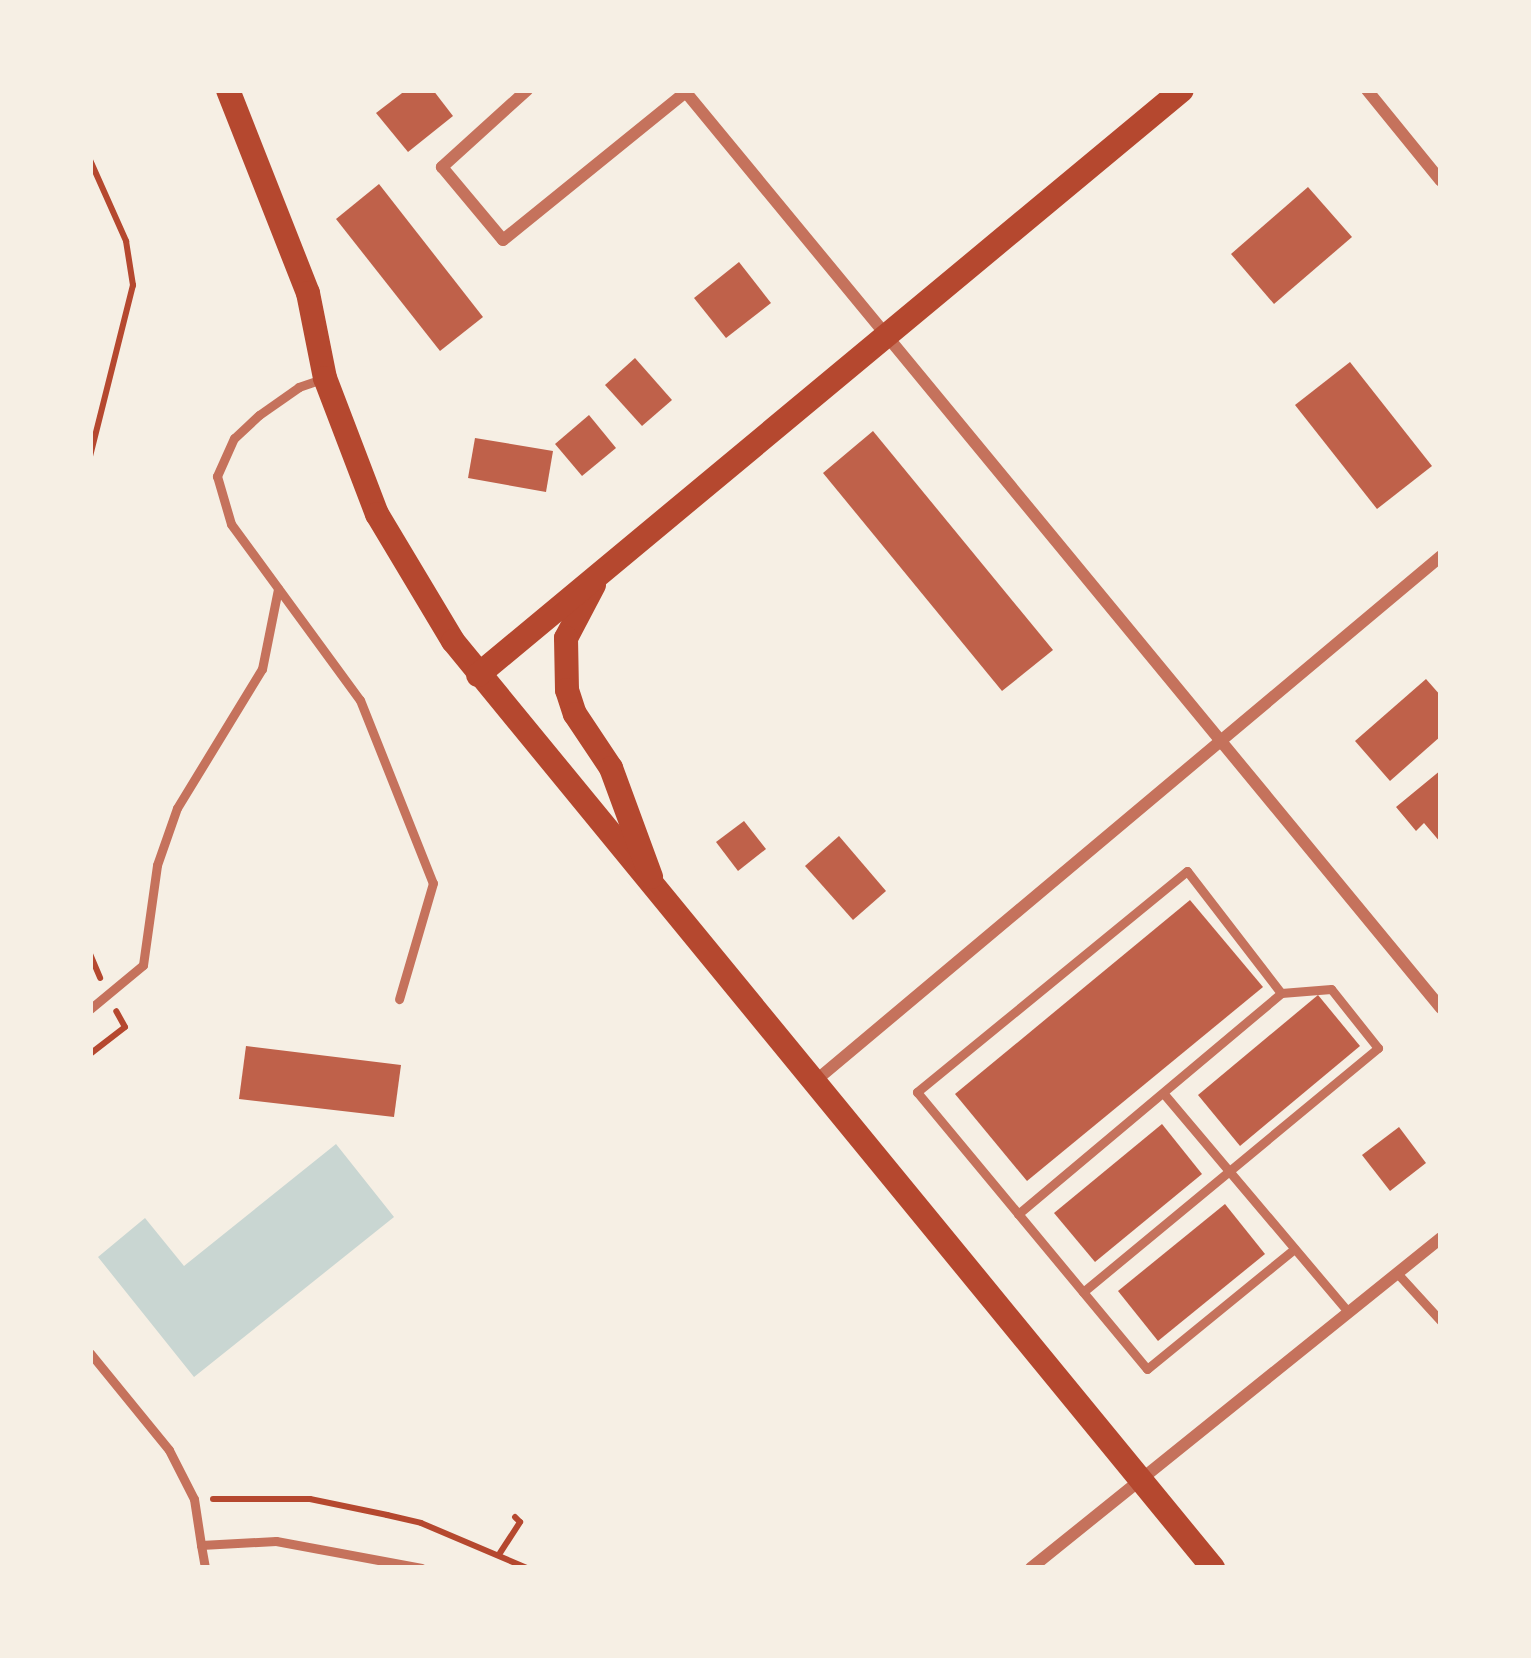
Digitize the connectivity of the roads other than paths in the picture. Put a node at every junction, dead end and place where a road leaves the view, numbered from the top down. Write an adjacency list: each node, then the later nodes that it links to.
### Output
1 (228, 90): 8 (main road)
2 (527, 90): 5 (street)
3 (1183, 90): 7 (main road)
4 (1366, 90): 6 (street)
5 (685, 91): 7 (street)
6 (1441, 181)
7 (885, 338): 10 (main road); 13 (street)
8 (325, 378): 11 (lane); 12 (main road)
9 (1441, 556): 13 (street)
10 (600, 574): 12 (main road); 14 (main road)
11 (278, 588): 16 (lane); 18 (lane)
12 (478, 675): 14 (main road)
13 (1223, 741): 17 (street); 19 (street)
14 (656, 891): 19 (main road)
15 (1281, 993): 20 (lane); 21 (lane); 22 (lane)
16 (399, 999)
17 (1441, 1008)
18 (90, 1009)
19 (814, 1082): 30 (main road)
20 (1164, 1094): 21 (lane); 22 (lane)
21 (1229, 1172): 24 (lane); 26 (lane)
22 (1018, 1214): 26 (lane)
23 (1441, 1238): 25 (street)
24 (1294, 1249): 26 (lane); 27 (lane)
25 (1397, 1273): 27 (street); 28 (lane)
26 (1083, 1292)
27 (1348, 1312): 30 (street)
28 (1441, 1321)
29 (90, 1353): 31 (lane)
30 (1140, 1478): 34 (street); 35 (main road)
31 (201, 1544): 32 (lane); 33 (lane)
32 (205, 1568)
33 (422, 1568)
34 (1031, 1568)
35 (1213, 1568)

